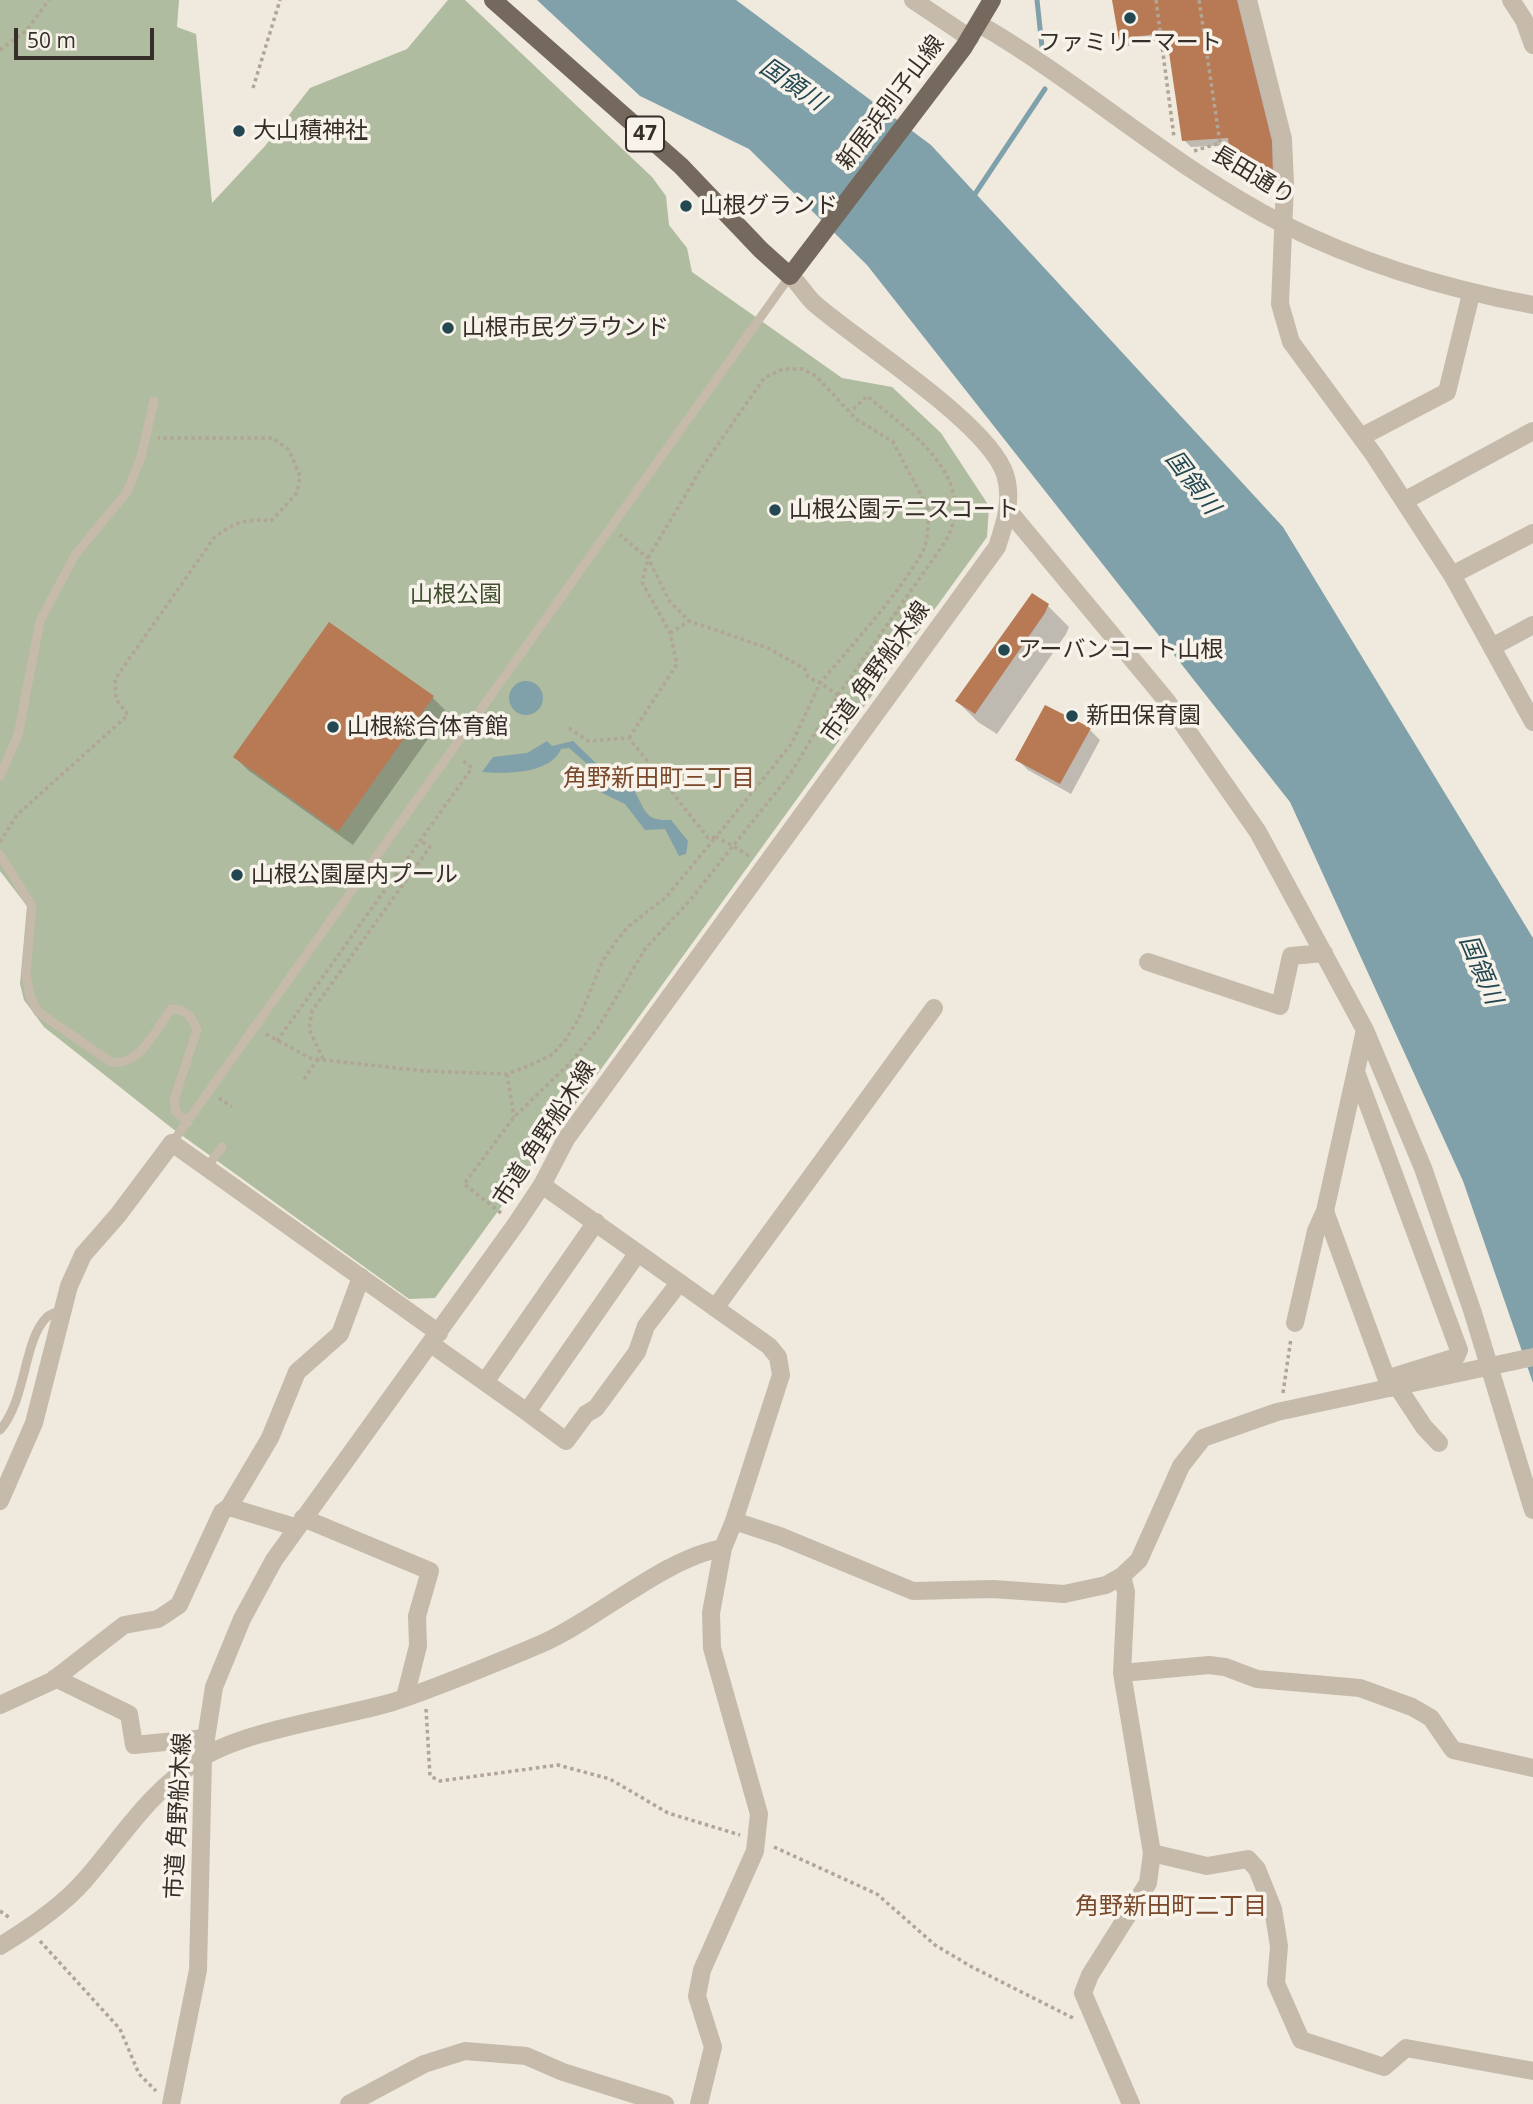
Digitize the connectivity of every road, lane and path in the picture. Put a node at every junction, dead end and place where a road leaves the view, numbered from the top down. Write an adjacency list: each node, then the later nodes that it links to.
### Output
1 (49, 0): 12 (path)
2 (280, 0): 13 (path)
3 (493, 0): 16 (main road, 47)
4 (913, 0): 10 (street, 長田通り)
5 (992, 0): 10 (main road, 新居浜別子山線)
6 (1156, 0): 14 (path)
7 (1199, 0): 14 (path)
8 (1248, 0): 15 (street)
9 (1511, 0): 11 (street)
10 (971, 36): 14 (street, 長田通り); 16 (main road, 新居浜別子山線)
11 (1533, 45)
12 (0, 50)
13 (253, 88)
14 (1176, 157): 15 (street, 長田通り)
15 (1281, 223): 17 (street, 長田通り); 22 (street)
16 (790, 276): 27 (street, 市道 角野船木線); 28 (lane)
17 (1471, 294): 18 (street, 長田通り); 22 (street)
18 (1533, 304)
19 (154, 401): 23 (lane)
20 (850, 412): 25 (path); 26 (path); 30 (path)
21 (1533, 431): 24 (street)
22 (1361, 437): 24 (street)
23 (145, 438): 44 (lane); 47 (path)
24 (1404, 501): 31 (street)
25 (957, 503): 26 (path); 32 (path)
26 (928, 508): 38 (path)
27 (1008, 510): 36 (street, 市道 角野船木線); 50 (street)
28 (611, 526): 30 (path); 43 (lane)
29 (1533, 533): 31 (street)
30 (648, 558): 33 (path); 35 (path)
31 (1452, 575): 37 (street)
32 (895, 612): 36 (path); 39 (path)
33 (689, 621): 35 (path); 38 (path)
34 (1533, 625): 37 (street)
35 (670, 633): 42 (path)
36 (931, 637): 66 (street, 市道 角野船木線)
37 (1492, 647): 40 (street)
38 (820, 683): 39 (path); 45 (path)
39 (838, 695): 48 (path)
40 (1532, 715)
41 (569, 728): 42 (path)
42 (629, 738): 45 (path)
43 (452, 753): 46 (path); 53 (lane)
44 (0, 776)
45 (716, 837): 48 (path); 59 (path)
46 (420, 841): 55 (path); 57 (path)
47 (0, 842)
48 (733, 846): 61 (path)
49 (0, 855): 62 (lane)
50 (1324, 953): 51 (street); 54 (street)
51 (1148, 962)
52 (934, 1008): 73 (street)
53 (256, 1027): 55 (path); 62 (lane)
54 (1365, 1030): 58 (street); 78 (street)
55 (277, 1041): 56 (path)
56 (318, 1059): 57 (path); 60 (path)
57 (324, 1060): 59 (path)
58 (1356, 1072): 67 (street); 80 (street)
59 (507, 1074): 61 (path)
60 (304, 1079)
61 (514, 1117): 69 (path)
62 (188, 1122): 63 (lane)
63 (172, 1143): 65 (street); 74 (street)
64 (222, 1147): 65 (lane)
65 (207, 1167): 71 (street)
66 (542, 1185): 68 (street); 69 (street, 市道 角野船木線)
67 (1325, 1211): 75 (street); 80 (street)
68 (596, 1222): 70 (street); 79 (street)
69 (516, 1224): 76 (street, 市道 角野船木線)
70 (637, 1254): 72 (street); 82 (street)
71 (361, 1277): 76 (street); 86 (street)
72 (679, 1283): 73 (street); 82 (street)
73 (715, 1308): 88 (street)
74 (64, 1309): 83 (lane); 85 (street)
75 (1295, 1323): 81 (path)
76 (435, 1338): 79 (street); 89 (street, 市道 角野船木線)
77 (1533, 1357): 78 (street)
78 (1495, 1366): 80 (street); 87 (street)
79 (485, 1382): 82 (street)
80 (1391, 1384): 81 (street); 84 (street)
81 (1282, 1411): 91 (street)
82 (527, 1412)
83 (0, 1430)
84 (1439, 1443)
85 (0, 1501)
86 (229, 1507): 89 (street); 93 (street)
87 (1533, 1510)
88 (734, 1521): 90 (street); 91 (street)
89 (299, 1523): 94 (street); 96 (street, 市道 角野船木線)
90 (723, 1548): 94 (street); 107 (street)
91 (1122, 1576): 92 (street)
92 (1122, 1673): 98 (street); 99 (street)
93 (55, 1678): 95 (street); 96 (street)
94 (405, 1697): 97 (street)
95 (0, 1705)
96 (206, 1738): 97 (street, 市道 角野船木線)
97 (203, 1758): 101 (street); 104 (street, 市道 角野船木線)
98 (1533, 1768)
99 (1152, 1853): 103 (street); 108 (street)
100 (0, 1911): 101 (path)
101 (25, 1928): 102 (street); 104 (path)
102 (0, 1946)
103 (1533, 2071)
104 (171, 2104)
105 (349, 2104): 106 (street)
106 (665, 2104)
107 (699, 2104)
108 (1132, 2104)

